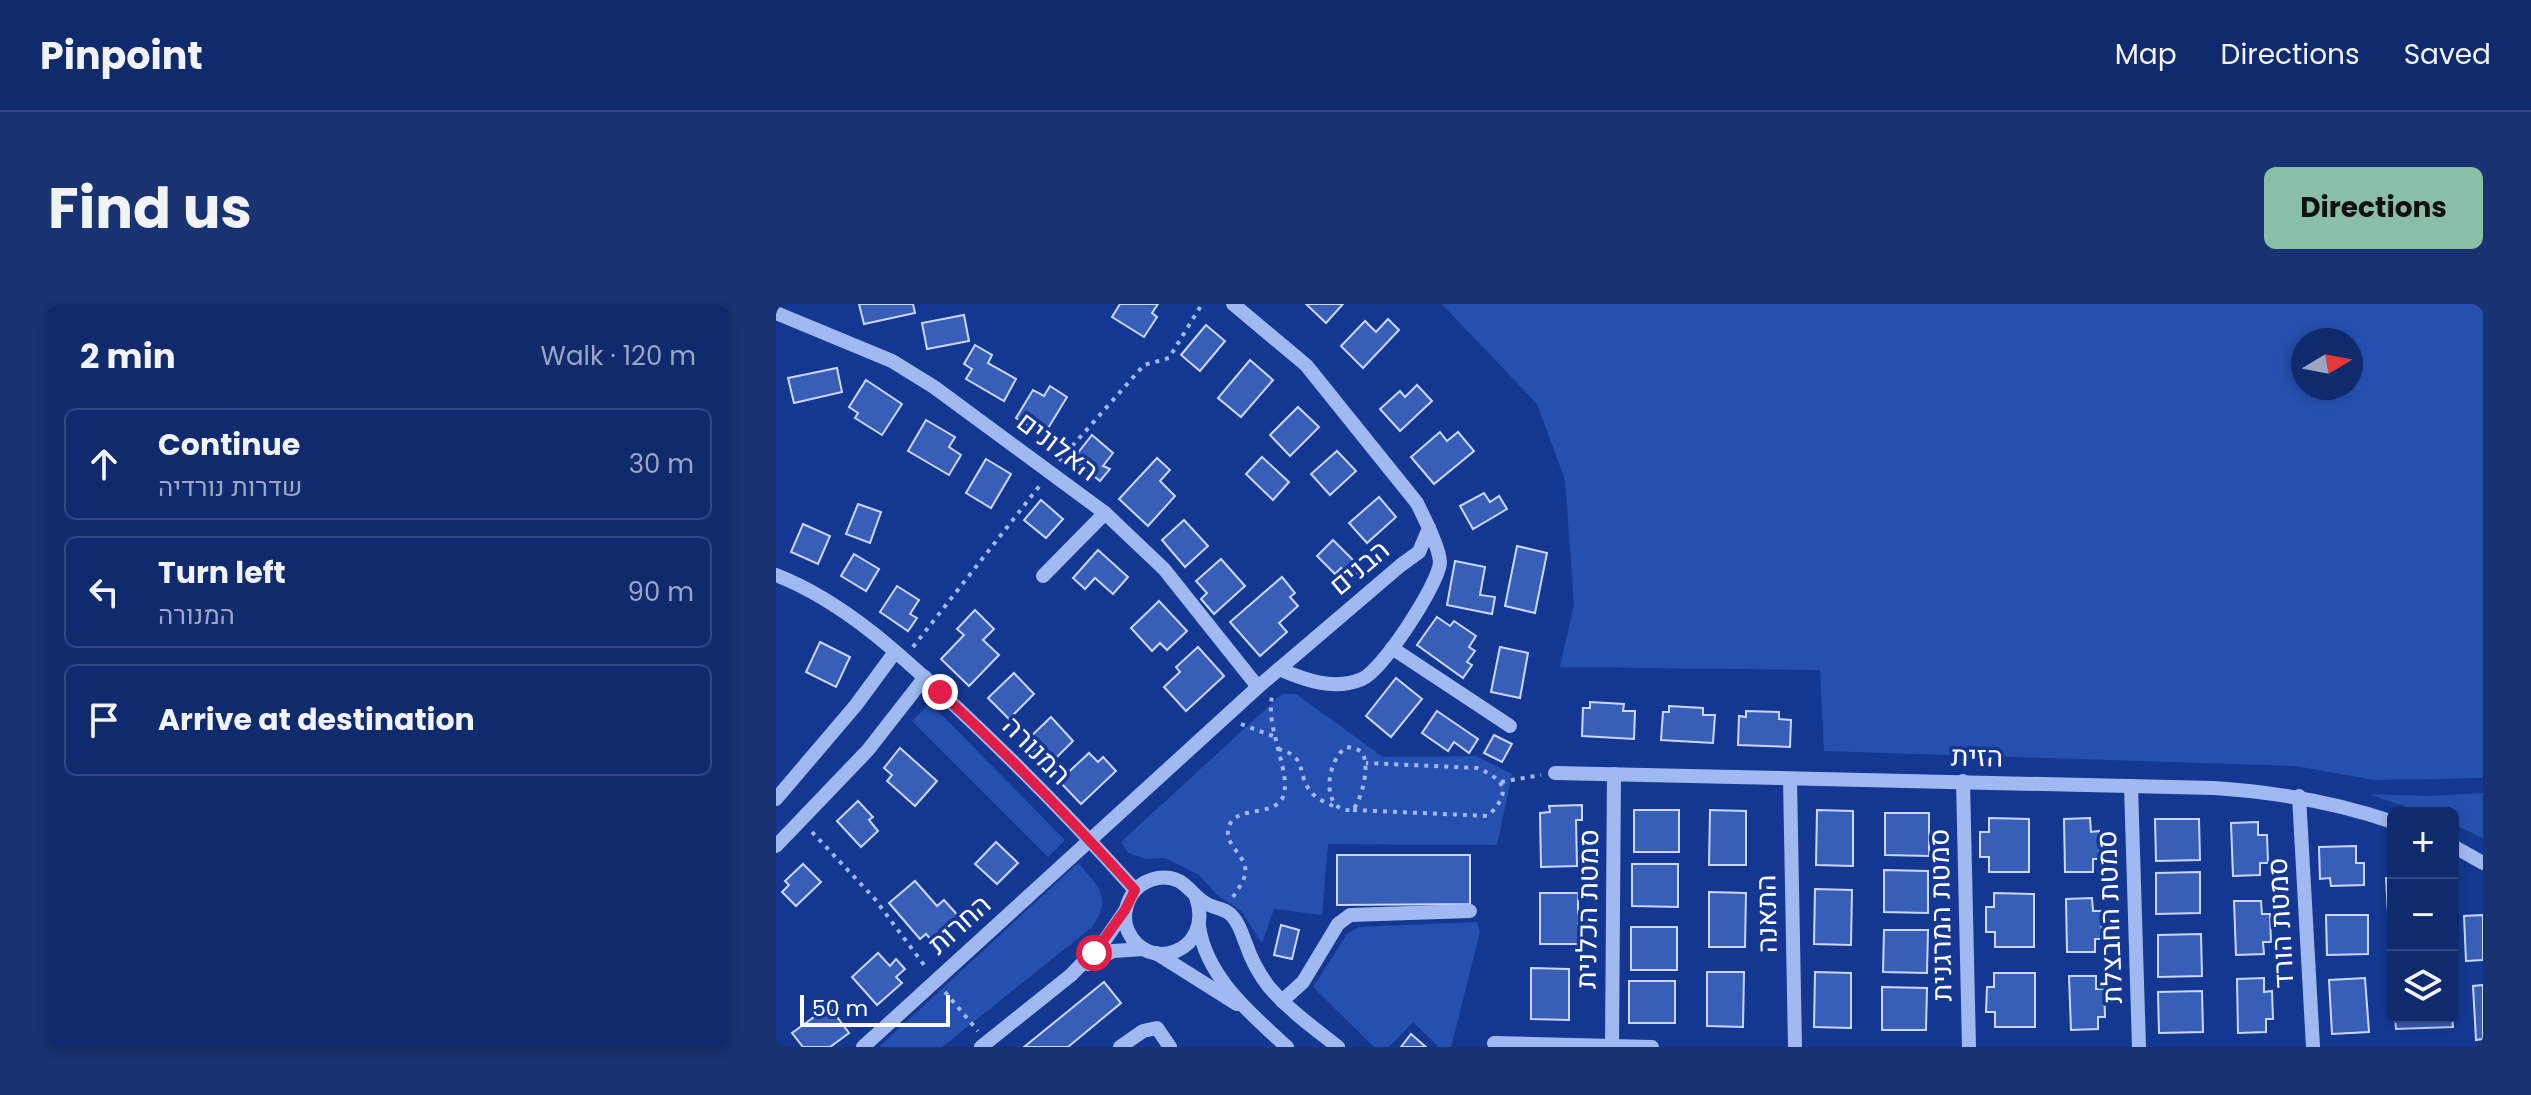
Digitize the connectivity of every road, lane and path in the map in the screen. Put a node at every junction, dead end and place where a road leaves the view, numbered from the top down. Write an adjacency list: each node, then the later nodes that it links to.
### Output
1 (1233, 304): 4 (street)
2 (776, 313): 3 (street, האלונים)
3 (1105, 513): 6 (street); 11 (street, האלונים)
4 (1429, 528): 7 (street); 9 (street, הבנים)
5 (776, 575): 8 (street, המנורה)
6 (1043, 576)
7 (1392, 648): 9 (street); 13 (street)
8 (895, 652): 10 (street, המנורה); 24 (street)
9 (1279, 669): 11 (street, הבנים); 14 (path)
10 (925, 677): 28 (street); 29 (street, המנורה)
11 (1258, 687): 12 (street, הבנים)
12 (1224, 718): 14 (path); 29 (street, הבנים)
13 (1510, 726)
14 (1273, 736): 15 (path)
15 (1278, 749): 25 (path); 36 (path)
16 (1366, 763): 21 (path); 25 (path); 26 (path)
17 (1555, 773): 18 (street, הזית); 21 (path)
18 (1614, 774): 19 (street, הזית); 47 (street, סמטת הכלנית)
19 (1790, 779): 20 (street, הזית); 53 (street, התאנה)
20 (1963, 781): 22 (street, הזית); 54 (street, סמטת המרגנית)
21 (1501, 782): 26 (path)
22 (2131, 786): 23 (street, הזית); 55 (street, סמטת החבצלת)
23 (2299, 796): 27 (street, הזית); 56 (street, סמטת הורד)
24 (777, 797)
25 (1337, 808): 26 (path)
26 (1353, 810)
27 (2387, 820)
28 (802, 821): 30 (street); 41 (path)
29 (1090, 840): 33 (street, המנורה); 41 (street, החרות)
30 (776, 846)
31 (2459, 849): 32 (street)
32 (2483, 863)
33 (1135, 890): 34 (street); 35 (street)
34 (1196, 897): 36 (street); 38 (street)
35 (1125, 910): 39 (street); 40 (street)
36 (1227, 910): 42 (street)
37 (1470, 911): 42 (street)
38 (1199, 926): 39 (street); 43 (street)
39 (1150, 951): 40 (street); 43 (street)
40 (1071, 975): 46 (street)
41 (936, 981): 46 (path); 48 (street, החרות)
42 (1282, 1001): 51 (street)
43 (1247, 1011): 45 (street)
44 (1494, 1043): 47 (street)
45 (1278, 1044)
46 (984, 1045)
47 (1612, 1046): 52 (street)
48 (863, 1047)
49 (1120, 1047): 50 (street)
50 (1170, 1047)
51 (1338, 1047)
52 (1652, 1047)
53 (1795, 1047)
54 (1969, 1047)
55 (2139, 1047)
56 (2313, 1047)

